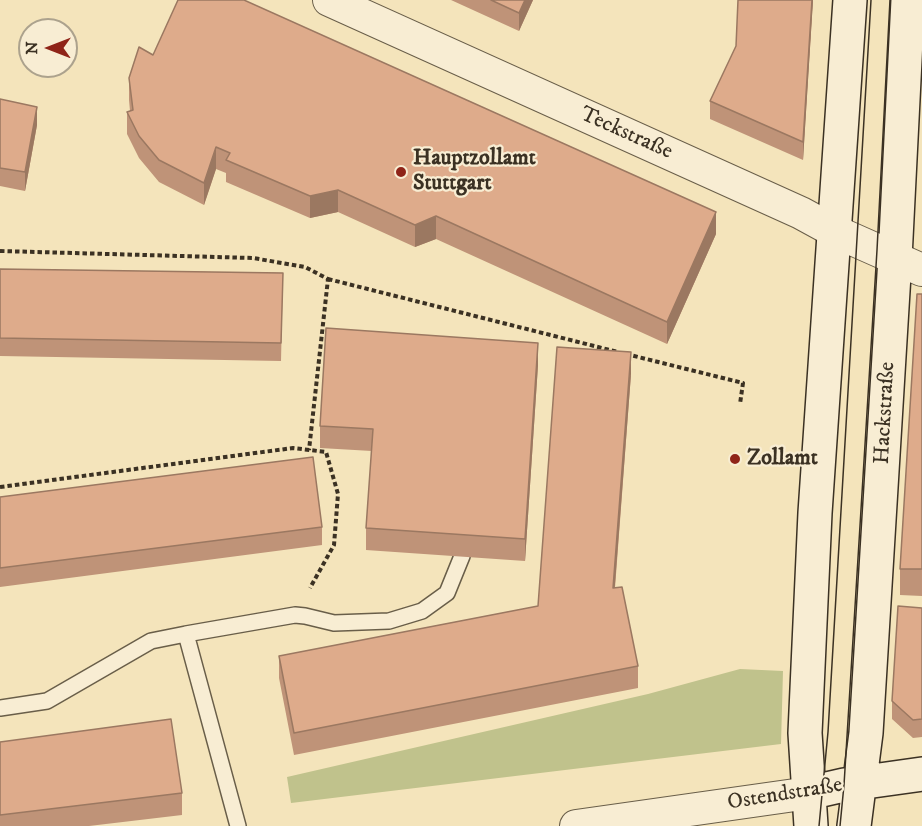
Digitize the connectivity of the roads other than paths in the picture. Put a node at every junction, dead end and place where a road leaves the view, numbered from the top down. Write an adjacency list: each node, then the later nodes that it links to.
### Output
1 (329, 0): 4 (street, Teckstraße)
2 (850, 0): 4 (main road)
3 (908, 0): 5 (main road, Hackstraße)
4 (834, 231): 5 (street, Teckstraße); 11 (main road)
5 (909, 264): 10 (main road, Hackstraße)
6 (462, 556): 7 (lane)
7 (186, 633): 8 (lane); 12 (lane)
8 (0, 708)
9 (922, 774): 10 (main road, Ostendstraße)
10 (860, 783): 11 (main road, Ostendstraße); 15 (main road, Hackstraße)
11 (809, 793): 13 (street, Ostendstraße); 14 (main road)
12 (238, 826)
13 (576, 826)
14 (811, 826)
15 (854, 826)

